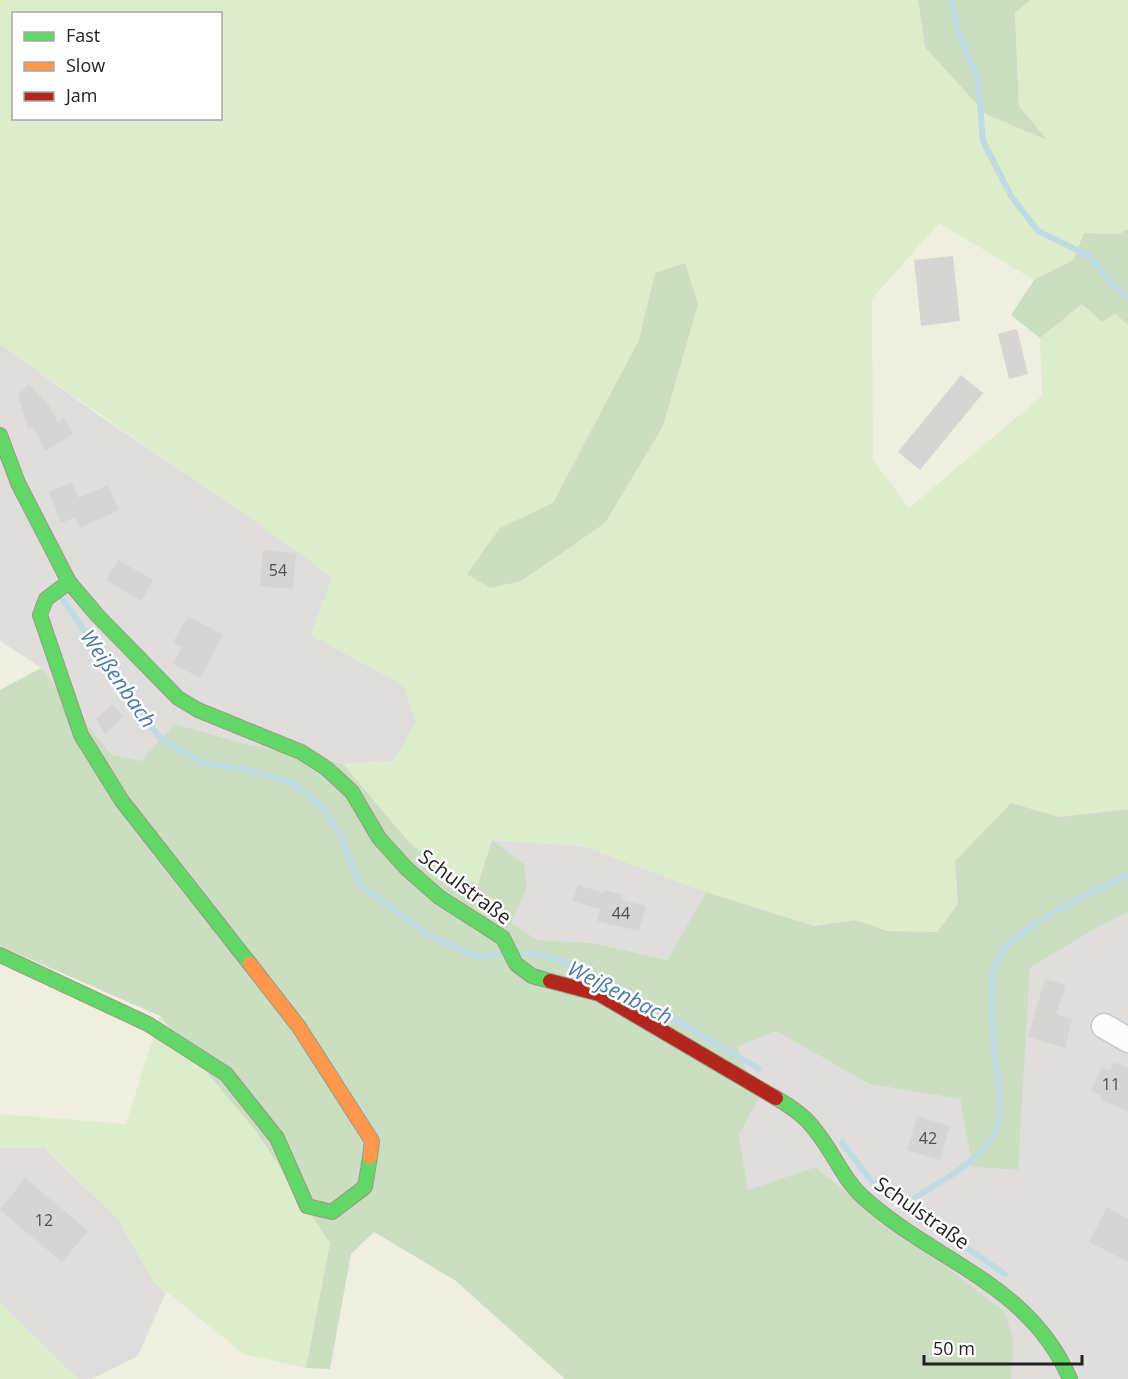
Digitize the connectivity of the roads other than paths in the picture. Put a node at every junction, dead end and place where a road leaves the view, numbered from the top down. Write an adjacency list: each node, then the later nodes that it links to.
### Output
1 (0, 435): 2 (street, Schulstraße)
2 (67, 584): 3 (street); 6 (street, Schulstraße)
3 (0, 955)
4 (1104, 1026): 5 (street)
5 (1128, 1040)
6 (1070, 1379)

